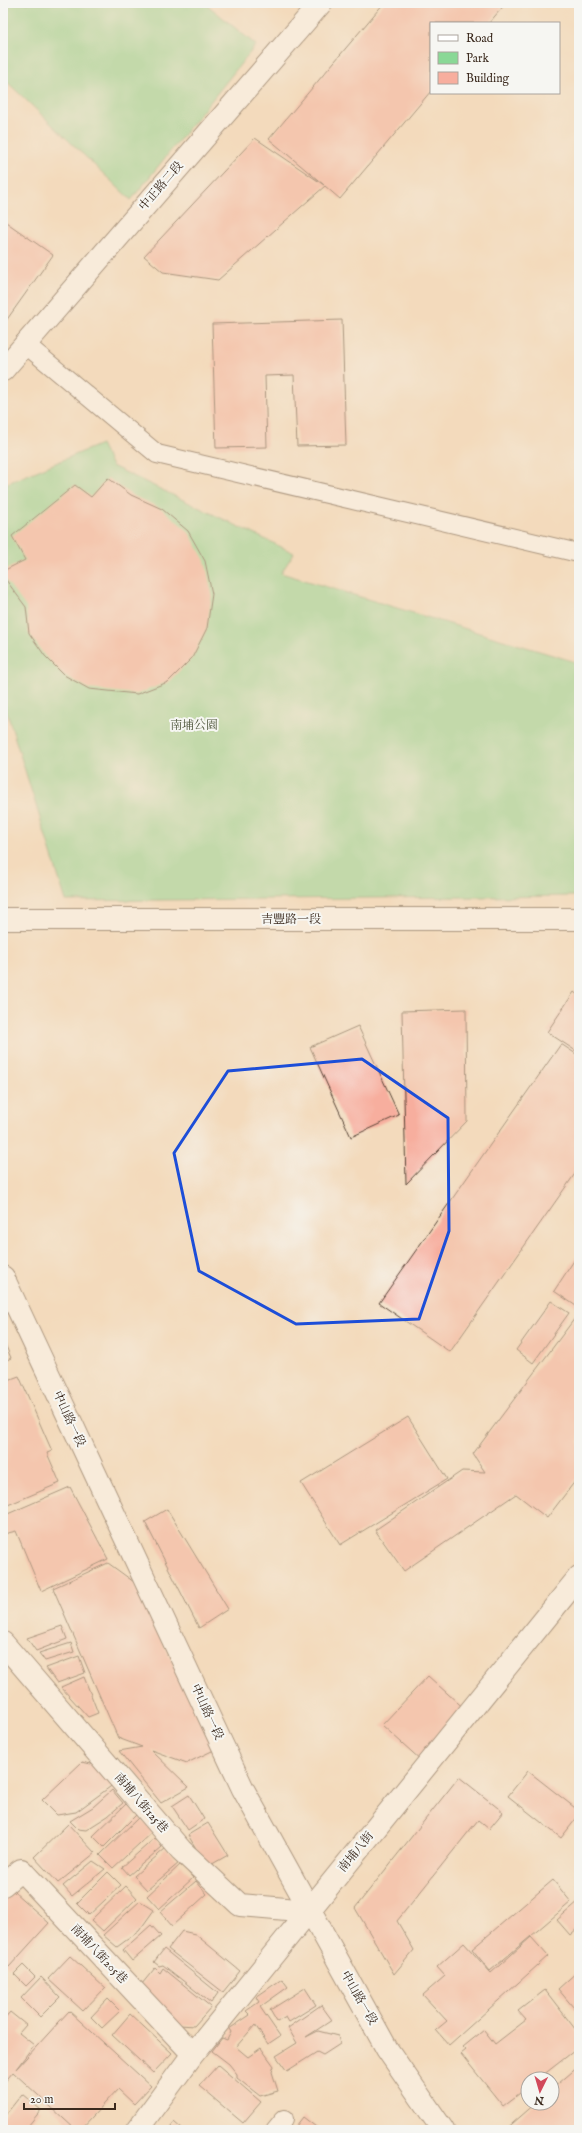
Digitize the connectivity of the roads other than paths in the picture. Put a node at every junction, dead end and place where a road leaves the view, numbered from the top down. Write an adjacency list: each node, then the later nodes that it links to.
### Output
1 (321, 3): 2 (street, 中正路二段)
2 (24, 343): 3 (street, 中正路二段); 4 (lane)
3 (3, 370)
4 (579, 550)
5 (579, 918): 6 (street, 吉豐路一段)
6 (3, 919)
7 (3, 1277): 11 (street, 中山路一段)
8 (579, 1577): 11 (street, 南埔八街)
9 (3, 1643): 11 (street, 南埔八街125巷)
10 (3, 1885): 12 (street, 南埔八街205巷)
11 (309, 1911): 12 (street, 南埔八街); 14 (street, 中山路一段)
12 (192, 2054): 13 (street, 南埔八街)
13 (137, 2130)
14 (443, 2130)

